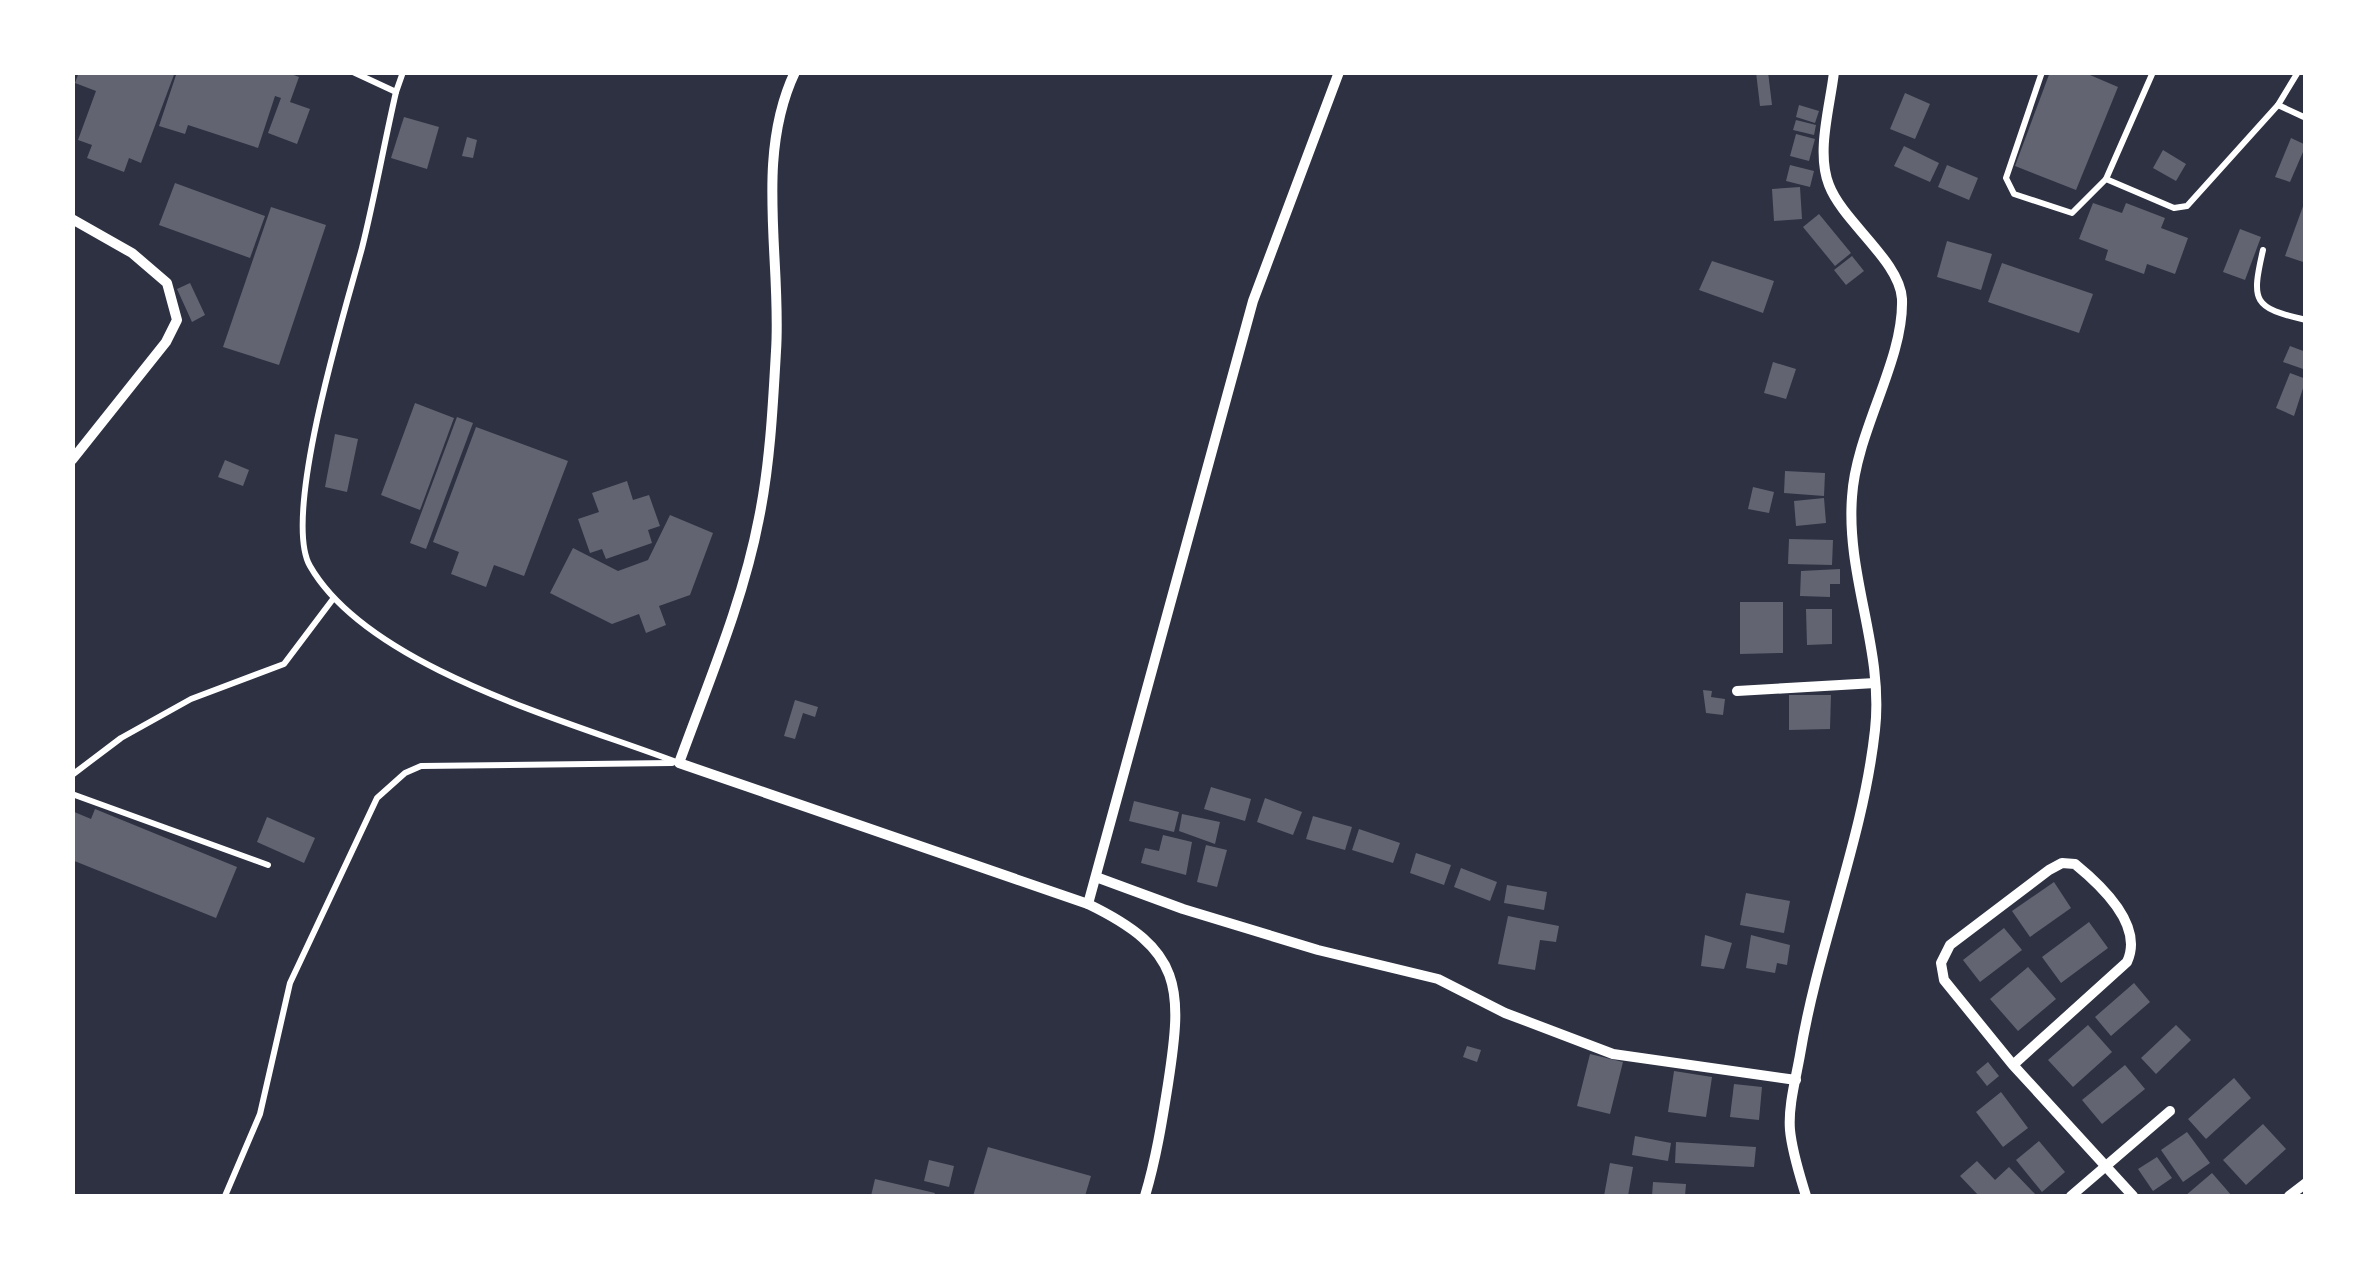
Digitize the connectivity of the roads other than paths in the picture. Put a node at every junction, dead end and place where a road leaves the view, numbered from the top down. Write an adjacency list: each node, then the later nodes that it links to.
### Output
1 (353, 72): 9 (lane)
2 (404, 72): 9 (lane)
3 (795, 72): 20 (street)
4 (1339, 72): 24 (street)
5 (1834, 72): 18 (street)
6 (2042, 72): 12 (lane)
7 (2153, 72): 12 (lane)
8 (2298, 72): 10 (lane)
9 (396, 92): 17 (lane)
10 (2278, 105): 11 (lane); 12 (lane)
11 (2306, 118)
12 (2106, 179)
13 (72, 219): 16 (street)
14 (2263, 250): 15 (lane)
15 (2306, 320)
16 (72, 460)
17 (333, 599): 20 (lane); 21 (lane)
18 (1875, 683): 19 (street); 27 (street)
19 (1737, 691)
20 (679, 763): 25 (street); 31 (lane)
21 (72, 775)
22 (72, 794): 23 (lane)
23 (268, 865)
24 (1096, 877): 25 (street); 27 (street)
25 (1088, 904): 32 (street)
26 (2013, 1065): 26 (street); 29 (street)
27 (1796, 1080): 33 (street)
28 (2170, 1111): 29 (street)
29 (2106, 1166): 34 (street); 35 (street)
30 (2306, 1183): 36 (street)
31 (225, 1196)
32 (1145, 1196)
33 (1806, 1196)
34 (2071, 1196)
35 (2133, 1196)
36 (2289, 1196)

